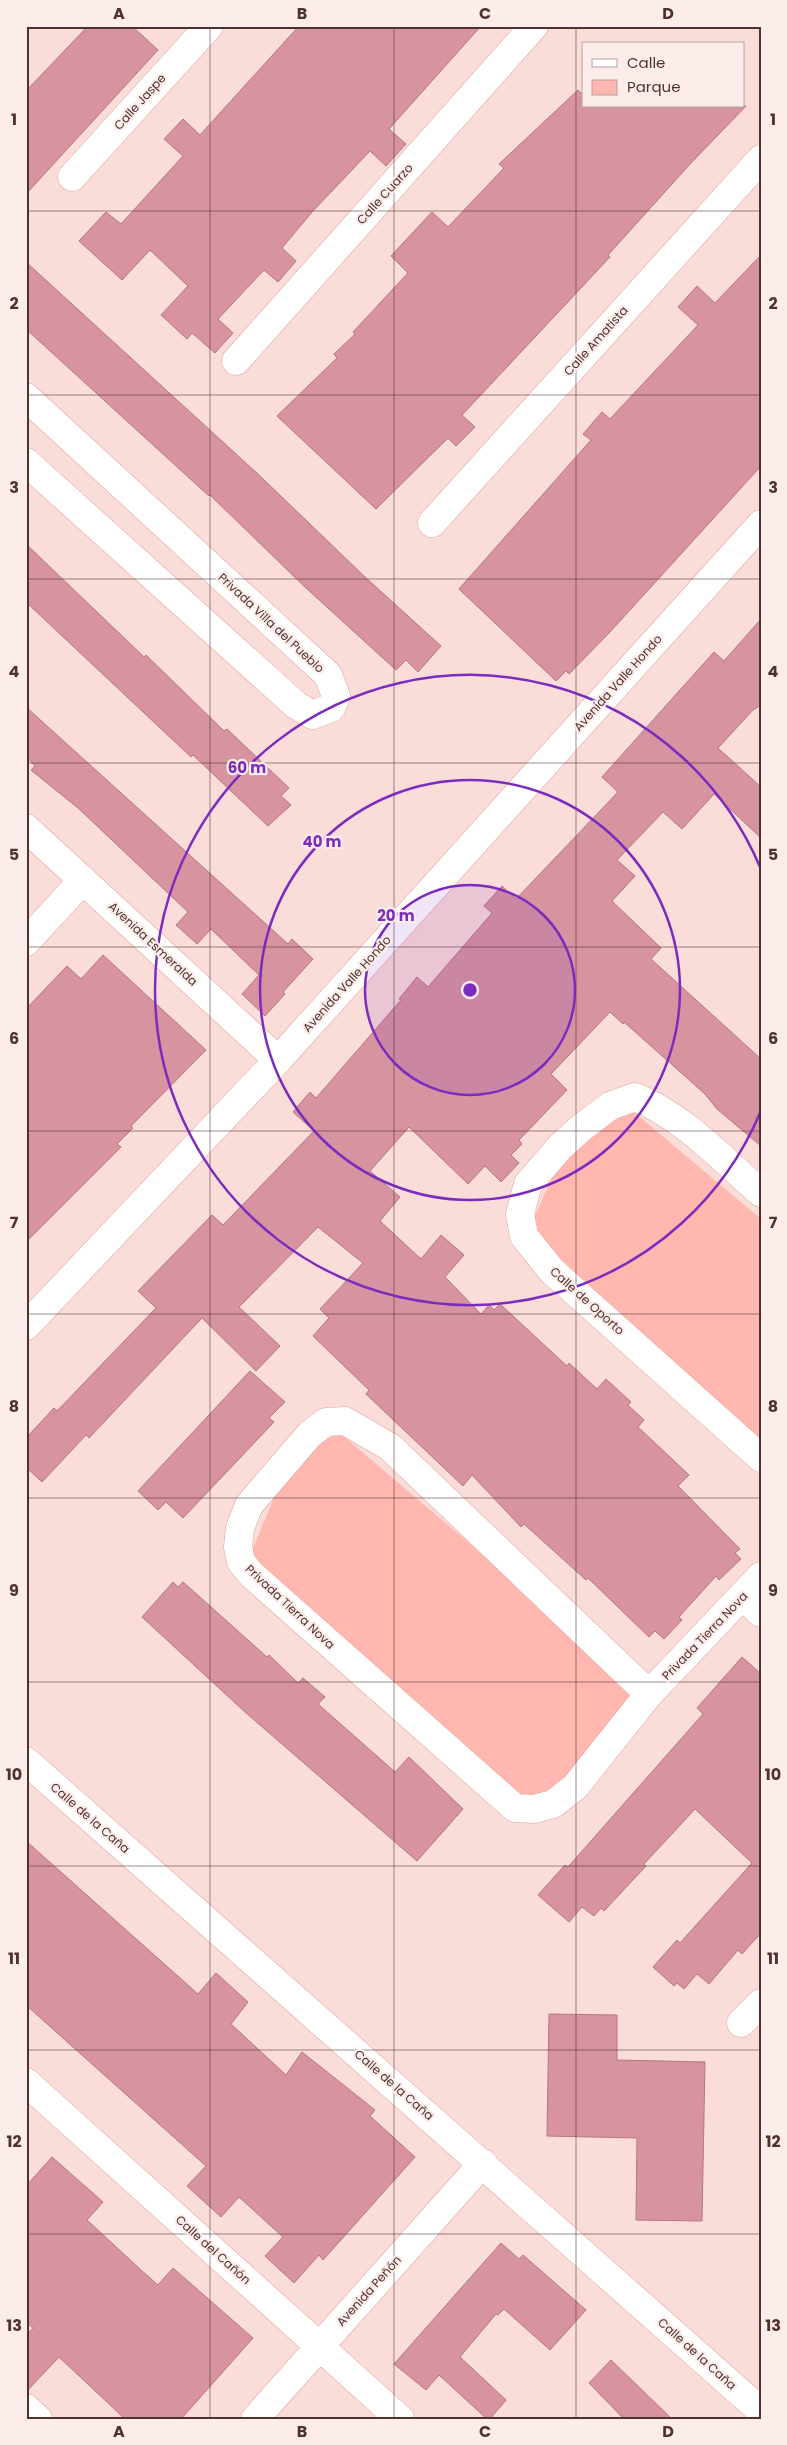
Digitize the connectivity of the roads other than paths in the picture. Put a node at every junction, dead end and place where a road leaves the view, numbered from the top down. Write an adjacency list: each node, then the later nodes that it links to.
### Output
1 (208, 26): 4 (street, Calle Jaspe)
2 (534, 26): 5 (street, Calle Cuarzo)
3 (761, 159): 8 (street, Calle Amatista)
4 (72, 178)
5 (236, 361)
6 (26, 396): 7 (street, Privada Villa del Pueblo)
7 (26, 462)
8 (432, 523)
9 (761, 524): 13 (street, Avenida Valle Hondo)
10 (26, 828): 11 (street, Avenida Esmeralda)
11 (84, 880): 12 (street); 13 (street, Avenida Esmeralda)
12 (26, 942)
13 (278, 1060): 15 (street, Avenida Valle Hondo)
14 (761, 1193): 16 (street, Calle de Oporto)
15 (26, 1326)
16 (761, 1458)
17 (755, 1595): 18 (street, Privada Tierra Nova)
18 (649, 1694): 18 (street, Privada Tierra Nova)
19 (26, 1761): 23 (street, Calle de la Caña)
20 (761, 2003): 21 (street)
21 (741, 2023)
22 (26, 2082): 24 (street, Calle del Cañón)
23 (483, 2163): 24 (street, Avenida Peñón); 26 (street, Calle de la Caña)
24 (319, 2347): 28 (street, Avenida Peñón); 29 (street, Calle del Cañón)
25 (26, 2408): 27 (street)
26 (761, 2411)
27 (38, 2419)
28 (255, 2419)
29 (400, 2419)

